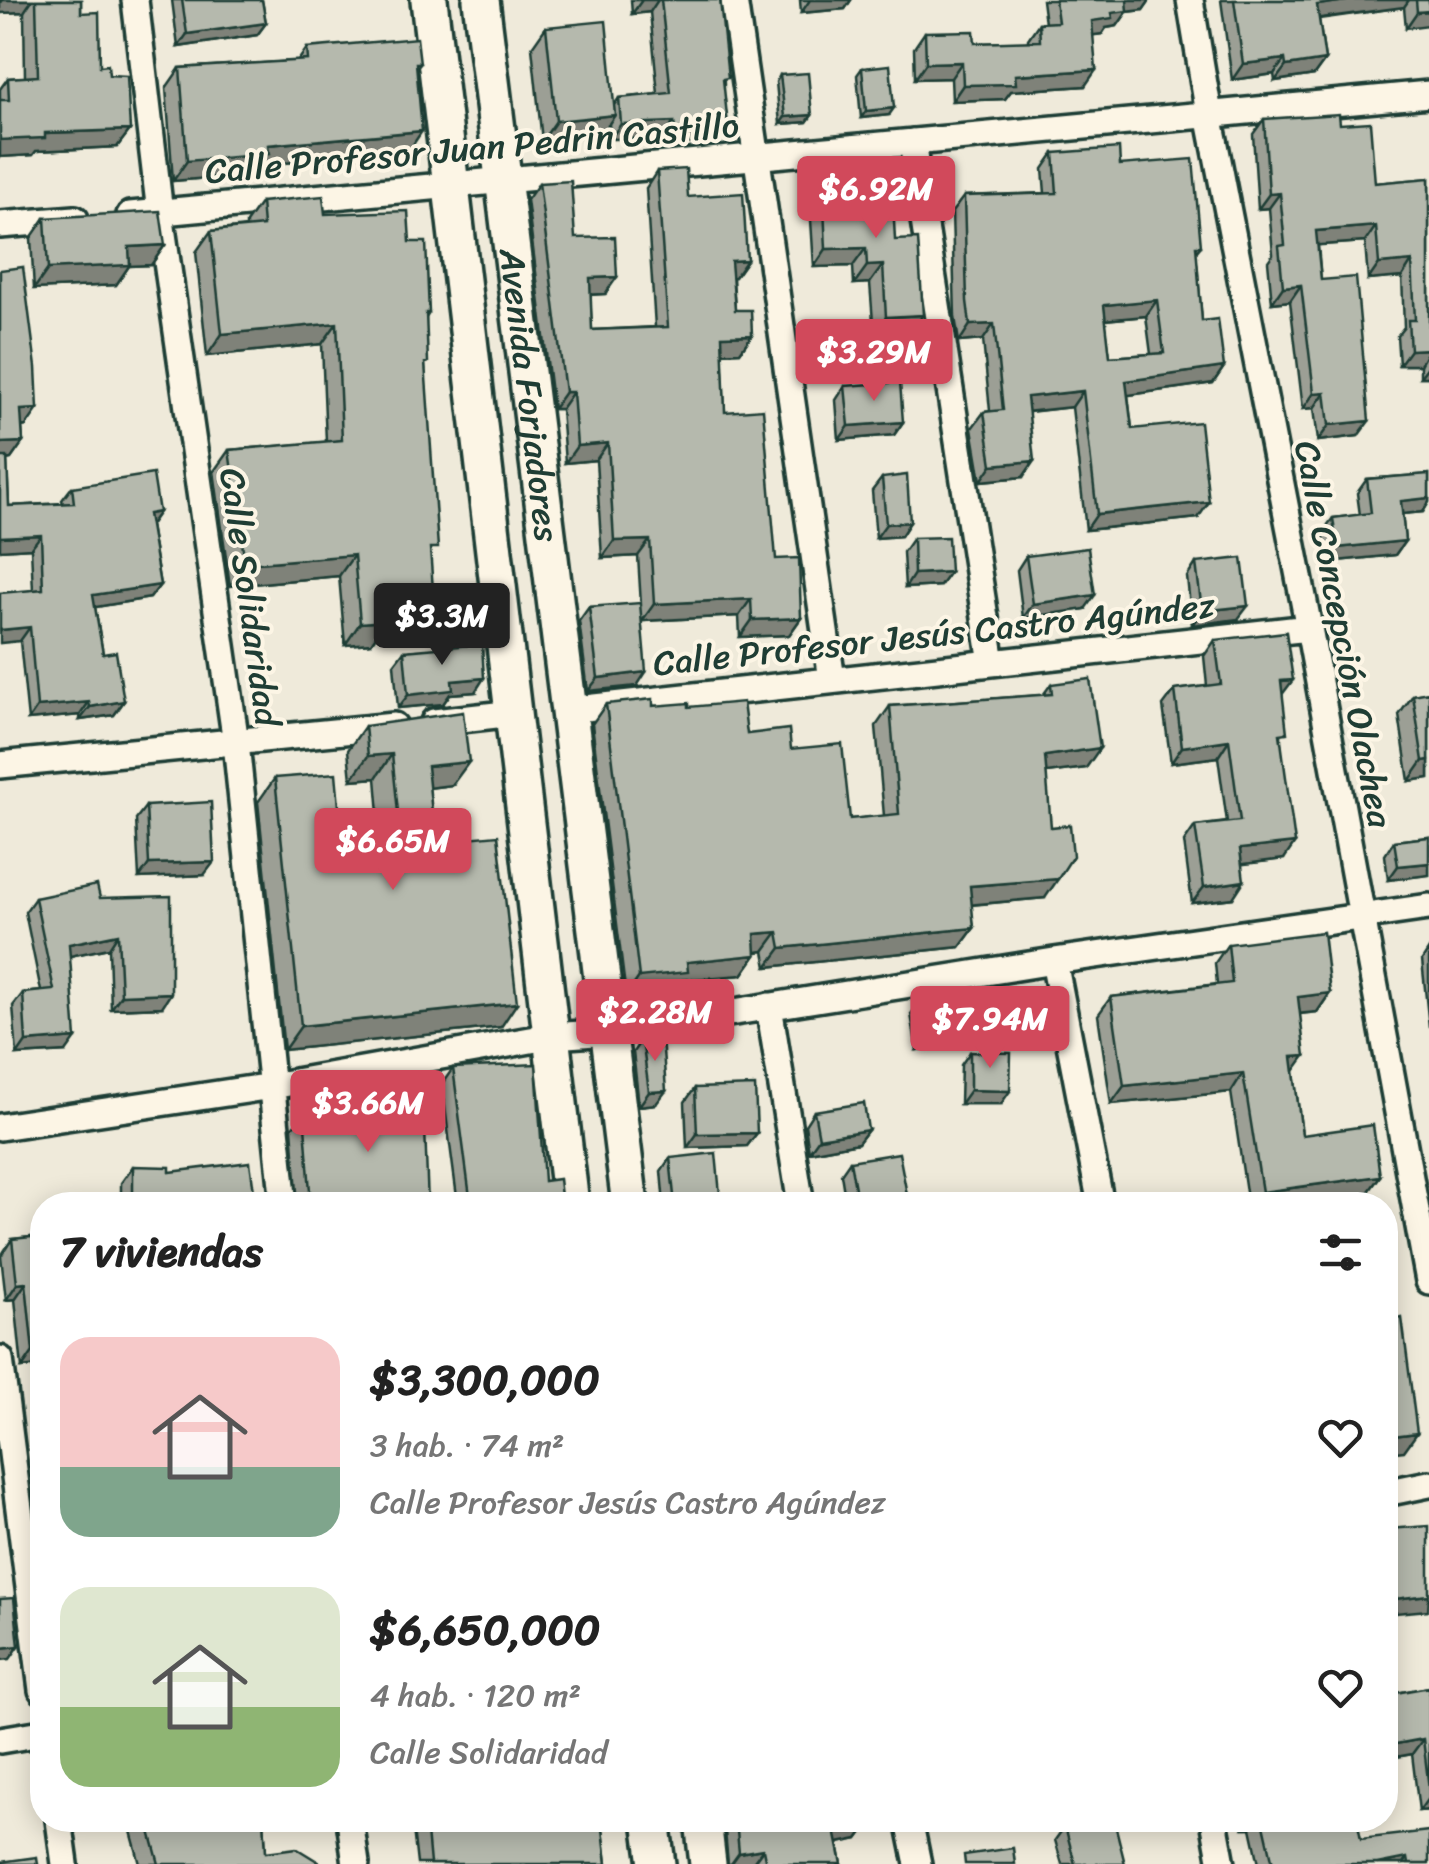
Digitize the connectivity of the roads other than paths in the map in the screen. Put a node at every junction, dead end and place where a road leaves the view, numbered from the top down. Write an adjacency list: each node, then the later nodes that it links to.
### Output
1 (136, 0): 12 (street, Calle Solidaridad)
2 (428, 0): 11 (main road, Avenida Forjadores)
3 (481, 0): 10 (main road, Avenida Forjadores)
4 (734, 0): 9 (street)
5 (1190, 0): 7 (street, Calle Concepción Olachea)
6 (1429, 94): 7 (street, Calle Profesor Juan Pedrin Castillo)
7 (1209, 114): 8 (street, Calle Profesor Juan Pedrin Castillo); 14 (street, Calle Concepción Olachea)
8 (912, 142): 9 (street, Calle Profesor Juan Pedrin Castillo); 15 (street)
9 (757, 156): 10 (street, Calle Profesor Juan Pedrin Castillo); 16 (street)
10 (505, 180): 11 (street, Calle Profesor Juan Pedrin Castillo); 17 (main road, Avenida Forjadores)
11 (450, 184): 12 (street, Calle Profesor Juan Pedrin Castillo); 18 (main road, Avenida Forjadores)
12 (160, 213): 13 (street, Calle Profesor Juan Pedrin Castillo); 19 (street, Calle Solidaridad)
13 (0, 225)
14 (1309, 628): 15 (street, Calle Profesor Jesús Castro Agúndez); 22 (street, Calle Concepción Olachea)
15 (992, 663): 16 (street, Calle Profesor Jesús Castro Agúndez)
16 (832, 680): 17 (street, Calle Profesor Jesús Castro Agúndez)
17 (567, 710): 25 (main road, Avenida Forjadores)
18 (514, 714): 19 (street); 26 (main road, Avenida Forjadores)
19 (236, 743): 20 (street); 27 (street, Calle Solidaridad)
20 (0, 765)
21 (1429, 907): 22 (street)
22 (1360, 916): 23 (street); 34 (street, Calle Concepción Olachea)
23 (1054, 960): 24 (street); 33 (street)
24 (769, 1006): 25 (street); 32 (street)
25 (608, 1032): 26 (street); 31 (main road, Avenida Forjadores)
26 (554, 1036): 27 (street); 30 (main road, Avenida Forjadores)
27 (272, 1086): 28 (street); 29 (street, Calle Solidaridad)
28 (0, 1127)
29 (283, 1192)
30 (570, 1192)
31 (628, 1192)
32 (799, 1192)
33 (1099, 1192)
34 (1429, 1281)
35 (0, 1359): 38 (street)
36 (1429, 1484): 37 (street)
37 (1398, 1490)
38 (30, 1595)
39 (30, 1735): 40 (street)
40 (0, 1740)
41 (61, 1832): 47 (street)
42 (352, 1832): 48 (street)
43 (653, 1832): 49 (main road)
44 (704, 1832): 50 (main road)
45 (911, 1832): 51 (street)
46 (1216, 1832): 52 (street)
47 (65, 1864)
48 (356, 1864)
49 (657, 1864)
50 (708, 1864)
51 (918, 1864)
52 (1222, 1864)

